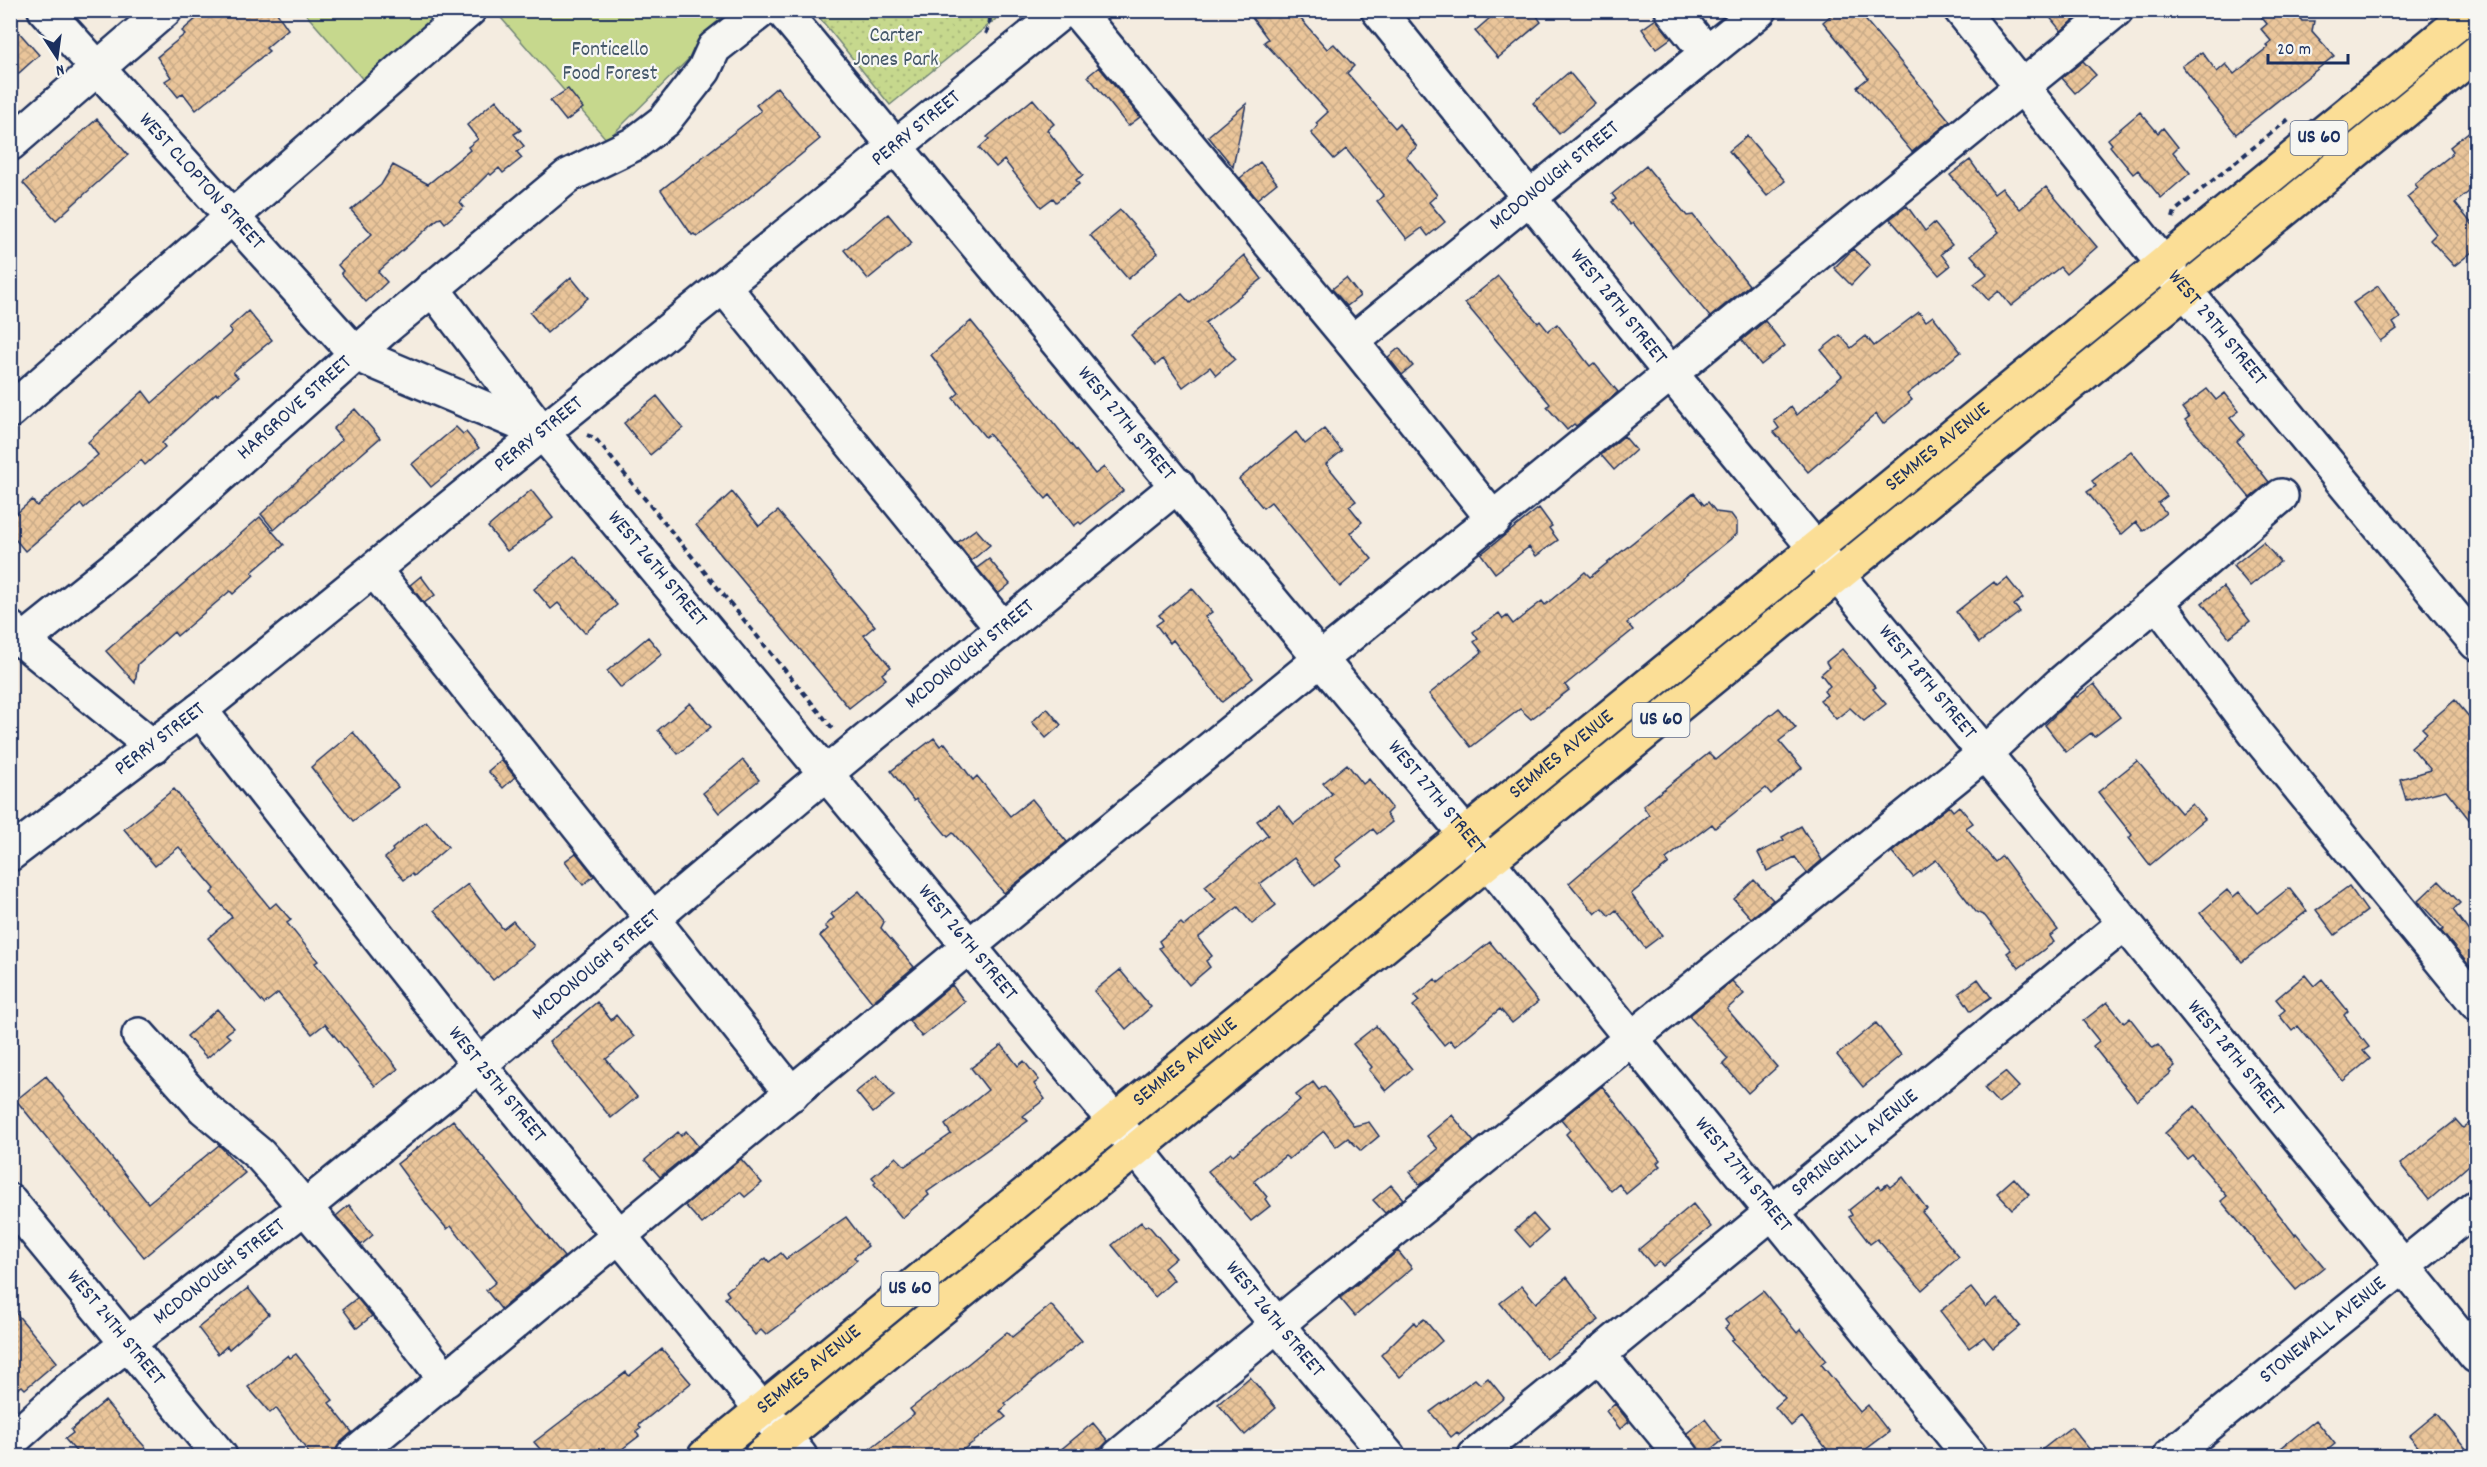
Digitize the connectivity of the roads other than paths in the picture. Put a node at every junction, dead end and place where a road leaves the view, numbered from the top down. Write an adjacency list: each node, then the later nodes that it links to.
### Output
1 (45, 10): 16 (street, WEST CLOPTON STREET)
2 (165, 10): 16 (street)
3 (470, 10): 21 (street)
4 (762, 10): 24 (street, HARGROVE STREET)
5 (782, 10): 19 (street, WEST 27TH STREET)
6 (1064, 10): 19 (street, PERRY STREET)
7 (1076, 10): 26 (street)
8 (1378, 10): 20 (street, WEST 28TH STREET)
9 (1672, 10): 14 (street)
10 (1760, 10): 14 (street, MCDONOUGH STREET)
11 (1961, 10): 17 (street, WEST 29TH STREET)
12 (2116, 10): 17 (street)
13 (2475, 10): 22 (main road, SEMMES AVENUE / US 60)
14 (1707, 52): 20 (street, MCDONOUGH STREET)
15 (2476, 53): 25 (main road, SEMMES AVENUE / US 60)
16 (97, 69): 18 (street); 21 (street, WEST CLOPTON STREET)
17 (2022, 86): 22 (street, WEST 29TH STREET); 28 (street)
18 (10, 144)
19 (895, 147): 23 (street, PERRY STREET); 31 (street, WEST 27TH STREET)
20 (1531, 197): 26 (street, MCDONOUGH STREET); 28 (street, WEST 28TH STREET)
21 (232, 218): 27 (street, WEST CLOPTON STREET); 29 (street)
22 (2164, 265): 25 (street, WEST 29TH STREET); 34 (main road, SEMMES AVENUE / US 60)
23 (724, 287): 30 (street, PERRY STREET); 38 (street)
24 (432, 288): 27 (street, HARGROVE STREET); 30 (street, WEST 26TH STREET)
25 (2186, 291): 36 (main road, SEMMES AVENUE / US 60); 40 (street, WEST 29TH STREET)
26 (1352, 342): 33 (street)
27 (356, 354): 30 (street, WEST 26TH STREET); 39 (street, HARGROVE STREET)
28 (1672, 375): 33 (street); 34 (street, WEST 28TH STREET)
29 (10, 411)
30 (543, 433): 35 (street, PERRY STREET); 45 (street, WEST 26TH STREET)
31 (1178, 485): 38 (street, MCDONOUGH STREET); 41 (street, WEST 27TH STREET)
32 (2281, 496): 37 (street)
33 (1494, 520): 41 (street)
34 (1816, 551): 36 (street, WEST 28TH STREET); 46 (main road, SEMMES AVENUE / US 60)
35 (374, 570): 42 (street, PERRY STREET); 49 (street)
36 (1837, 576): 44 (street, WEST 28TH STREET); 48 (main road, SEMMES AVENUE / US 60)
37 (2157, 602): 44 (street); 52 (street)
38 (1002, 628): 45 (street, MCDONOUGH STREET)
39 (17, 635): 43 (street)
40 (2476, 643)
41 (1321, 658): 46 (street, WEST 27TH STREET); 51 (street)
42 (200, 710): 43 (street, PERRY STREET); 55 (street, WEST 25TH STREET)
43 (153, 747): 47 (street, PERRY STREET)
44 (1984, 754): 50 (street, WEST 28TH STREET); 54 (street)
45 (825, 774): 49 (street, MCDONOUGH STREET); 51 (street, WEST 26TH STREET)
46 (1467, 836): 48 (street, WEST 27TH STREET); 57 (main road, SEMMES AVENUE / US 60)
47 (10, 854)
48 (1488, 861): 54 (street, WEST 27TH STREET); 58 (main road, SEMMES AVENUE / US 60)
49 (653, 918): 55 (street, MCDONOUGH STREET); 56 (street)
50 (2125, 923): 62 (street, SPRINGHILL AVENUE); 64 (street, WEST 28TH STREET)
51 (968, 946): 56 (street); 57 (street, WEST 26TH STREET)
52 (2476, 1003)
53 (140, 1035): 60 (street)
54 (1632, 1040): 62 (street, WEST 27TH STREET); 65 (street)
55 (479, 1065): 60 (street, MCDONOUGH STREET); 63 (street, WEST 25TH STREET)
56 (792, 1094): 63 (street)
57 (1115, 1122): 58 (street, WEST 26TH STREET); 70 (main road, SEMMES AVENUE / US 60)
58 (1138, 1150): 65 (street, WEST 26TH STREET); 72 (main road, SEMMES AVENUE / US 60)
59 (10, 1201): 66 (street, WEST 24TH STREET)
60 (305, 1207): 66 (street, MCDONOUGH STREET); 69 (street)
61 (2476, 1207): 64 (street, STONEWALL AVENUE)
62 (1771, 1212): 67 (street, SPRINGHILL AVENUE); 80 (street, WEST 27TH STREET)
63 (621, 1237): 69 (street); 70 (street, WEST 25TH STREET)
64 (2403, 1267): 68 (street, WEST 28TH STREET); 81 (street, STONEWALL AVENUE)
65 (1277, 1325): 76 (street); 77 (street, WEST 26TH STREET)
66 (128, 1342): 71 (street, MCDONOUGH STREET); 73 (street, WEST 24TH STREET)
67 (1598, 1354): 78 (street, SPRINGHILL AVENUE); 79 (street)
68 (2476, 1356)
69 (446, 1380): 74 (street)
70 (763, 1410): 72 (street, WEST 25TH STREET); 75 (main road, SEMMES AVENUE / US 60)
71 (10, 1442)
72 (782, 1450)
73 (219, 1456)
74 (353, 1456)
75 (705, 1456)
76 (1119, 1456)
77 (1388, 1456)
78 (1475, 1456)
79 (1682, 1456)
80 (1970, 1456)
81 (2170, 1456)

